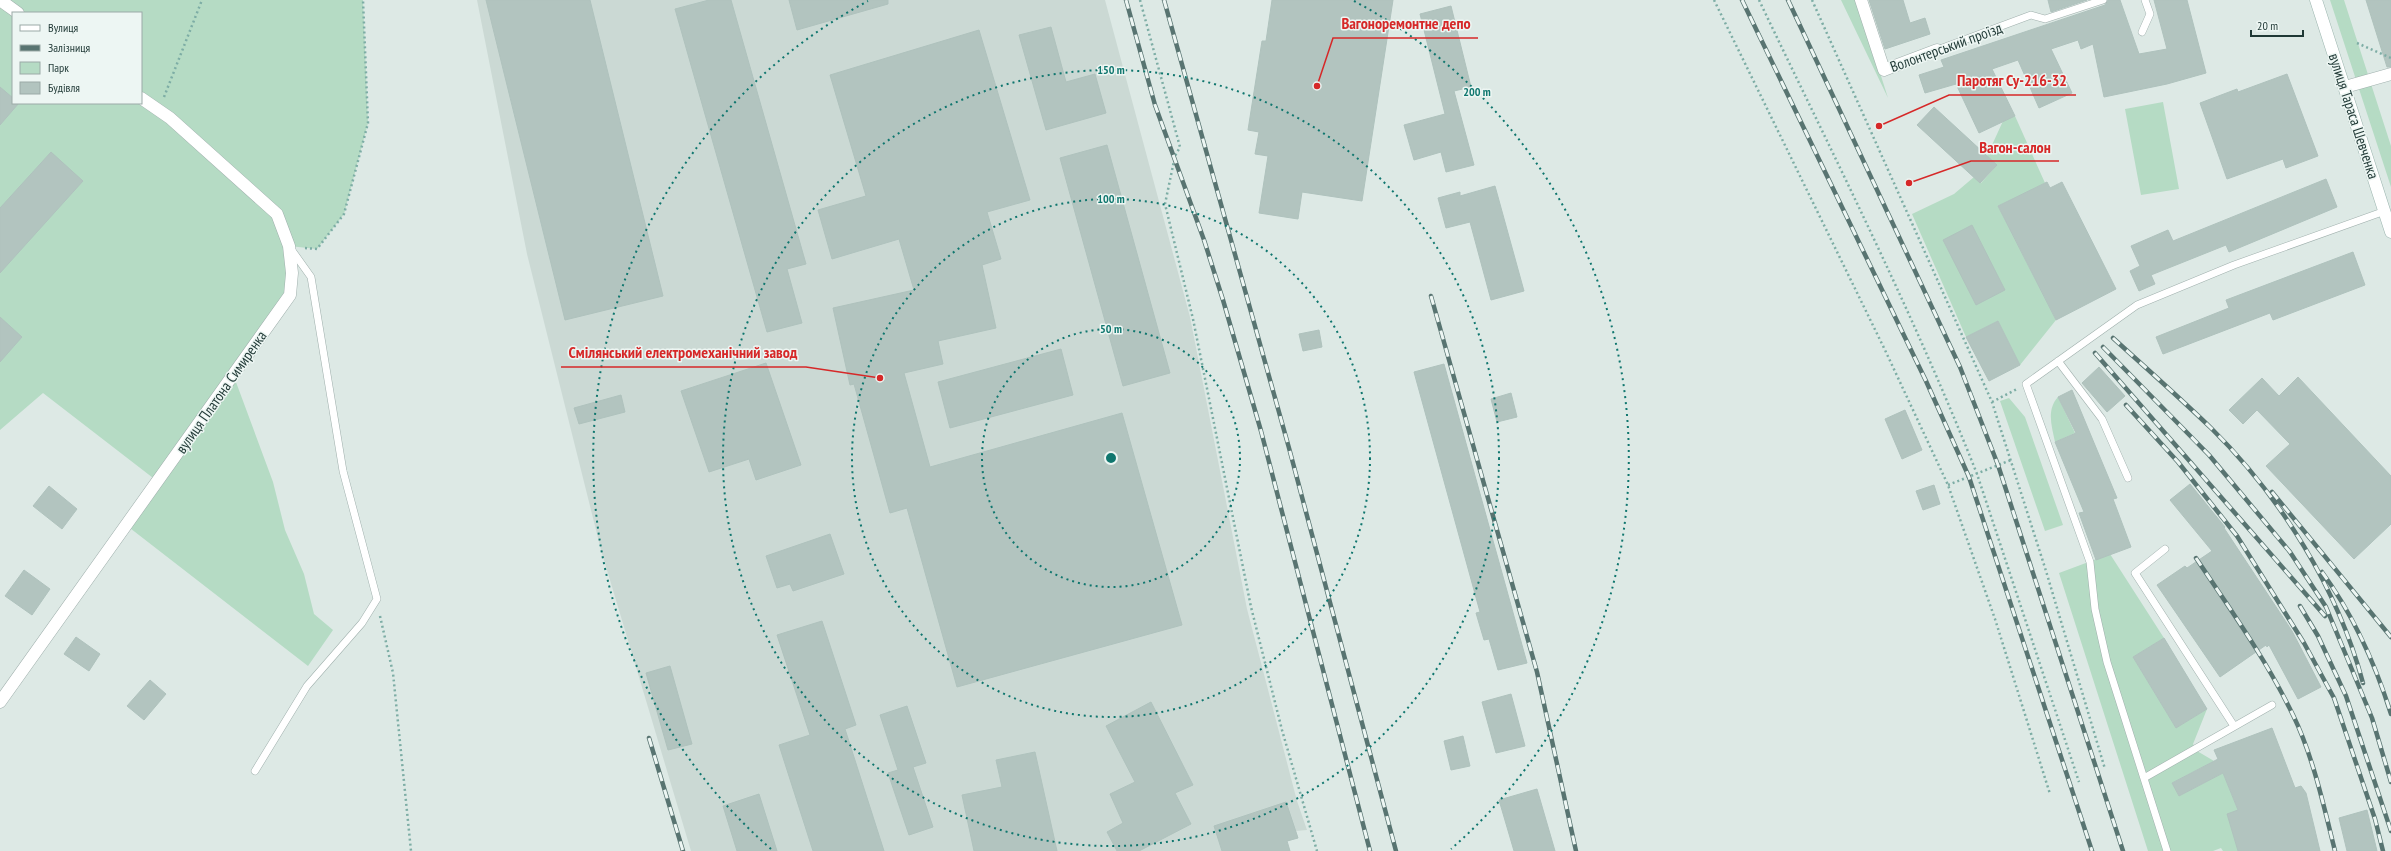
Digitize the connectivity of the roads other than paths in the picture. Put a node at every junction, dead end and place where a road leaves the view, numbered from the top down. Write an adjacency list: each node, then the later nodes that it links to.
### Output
1 (0, 0): 6 (street)
2 (1861, 0): 8 (street, Волонтерський проїзд)
3 (2103, 0): 8 (lane, Волонтерський проїзд)
4 (2145, 0): 7 (lane)
5 (2316, 0): 10 (street, вулиця Тараса Шевченка)
6 (17, 12)
7 (2142, 32)
8 (1937, 50)
9 (2391, 74): 10 (street)
10 (2345, 87): 12 (street, вулиця Тараса Шевченка)
11 (142, 99): 14 (street, вулиця Платона Симиренка)
12 (2385, 211): 13 (street, вулиця Тараса Шевченка); 15 (lane)
13 (2391, 232)
14 (289, 246): 18 (street, вулиця Платона Симиренка); 21 (lane)
15 (2058, 361): 16 (lane); 22 (lane)
16 (2128, 478)
17 (2165, 549): 20 (lane)
18 (0, 702)
19 (2272, 705): 20 (lane)
20 (2234, 726): 22 (lane)
21 (254, 771)
22 (2144, 778): 23 (lane)
23 (2167, 851)

